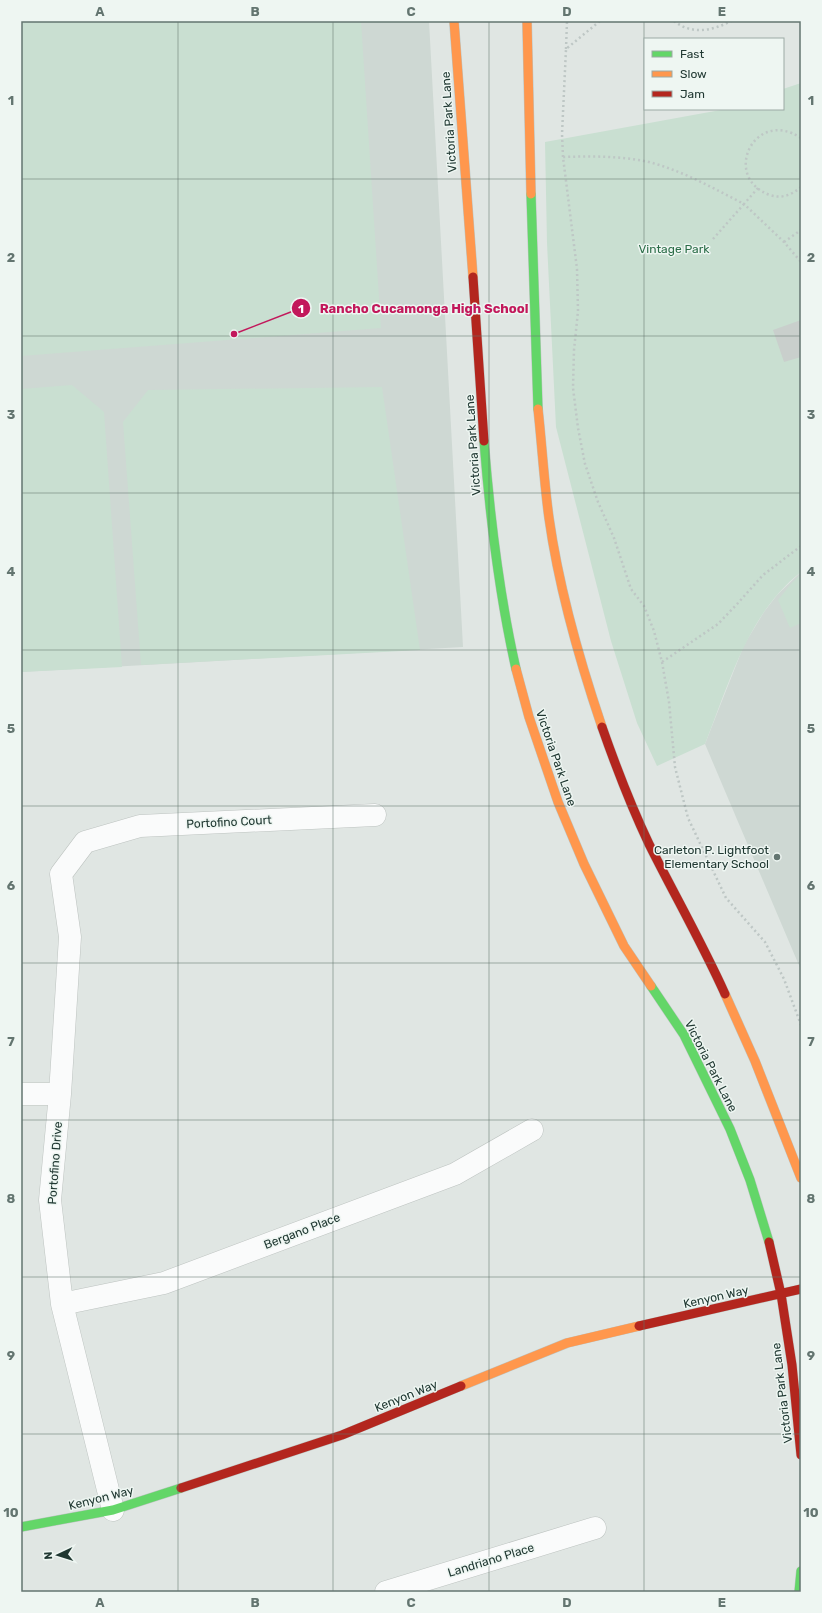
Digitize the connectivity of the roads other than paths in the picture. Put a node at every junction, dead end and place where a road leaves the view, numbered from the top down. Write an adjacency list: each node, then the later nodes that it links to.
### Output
1 (454, 21): 10 (street, Victoria Park Lane)
2 (527, 21): 8 (street)
3 (375, 815): 4 (street, Portofino Court)
4 (85, 842): 6 (street, Portofino Drive)
5 (21, 1094): 6 (street)
6 (60, 1094): 11 (street, Portofino Drive)
7 (532, 1130): 11 (street, Bergano Place)
8 (801, 1178)
9 (801, 1289): 10 (street, Kenyon Way)
10 (780, 1294): 12 (street, Victoria Park Lane); 13 (street, Kenyon Way)
11 (62, 1304): 13 (street, Portofino Drive)
12 (801, 1455)
13 (113, 1510): 14 (street, Kenyon Way)
14 (21, 1528)
15 (595, 1528): 17 (street, Landriano Place)
16 (801, 1571): 18 (street)
17 (386, 1592)
18 (799, 1592)

